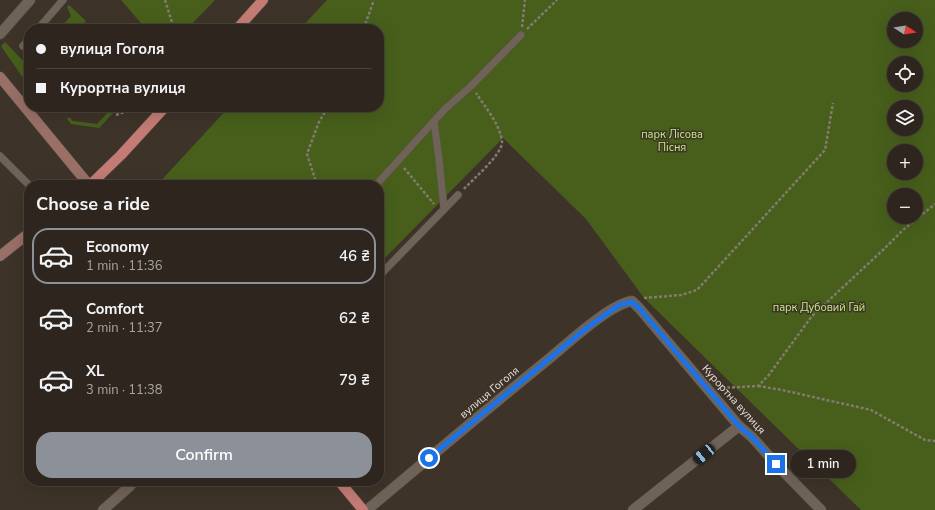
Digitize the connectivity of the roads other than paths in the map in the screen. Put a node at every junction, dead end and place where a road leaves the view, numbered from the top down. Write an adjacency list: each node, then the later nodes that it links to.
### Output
1 (30, 0): 6 (street)
2 (64, 0): 4 (lane)
3 (263, 0): 5 (main road)
4 (42, 24)
5 (241, 24)
6 (0, 34)
7 (521, 35): 12 (lane)
8 (0, 77): 9 (main road)
9 (24, 106)
10 (29, 112): 15 (main road)
11 (160, 112): 16 (main road)
12 (434, 121): 17 (lane); 19 (lane)
13 (0, 156): 14 (lane)
14 (24, 180)
15 (85, 180)
16 (94, 180)
17 (381, 180)
18 (458, 195): 19 (lane)
19 (442, 211): 22 (lane)
20 (24, 237): 21 (main road)
21 (0, 256)
22 (384, 271)
23 (632, 302): 24 (street, Курортна вулиця); 29 (street, вулиця Гоголя)
24 (739, 426): 30 (street); 31 (street, Курортна вулиця)
25 (131, 486): 27 (street)
26 (343, 486): 28 (main road)
27 (103, 510)
28 (364, 510)
29 (367, 510)
30 (633, 510)
31 (821, 510)

